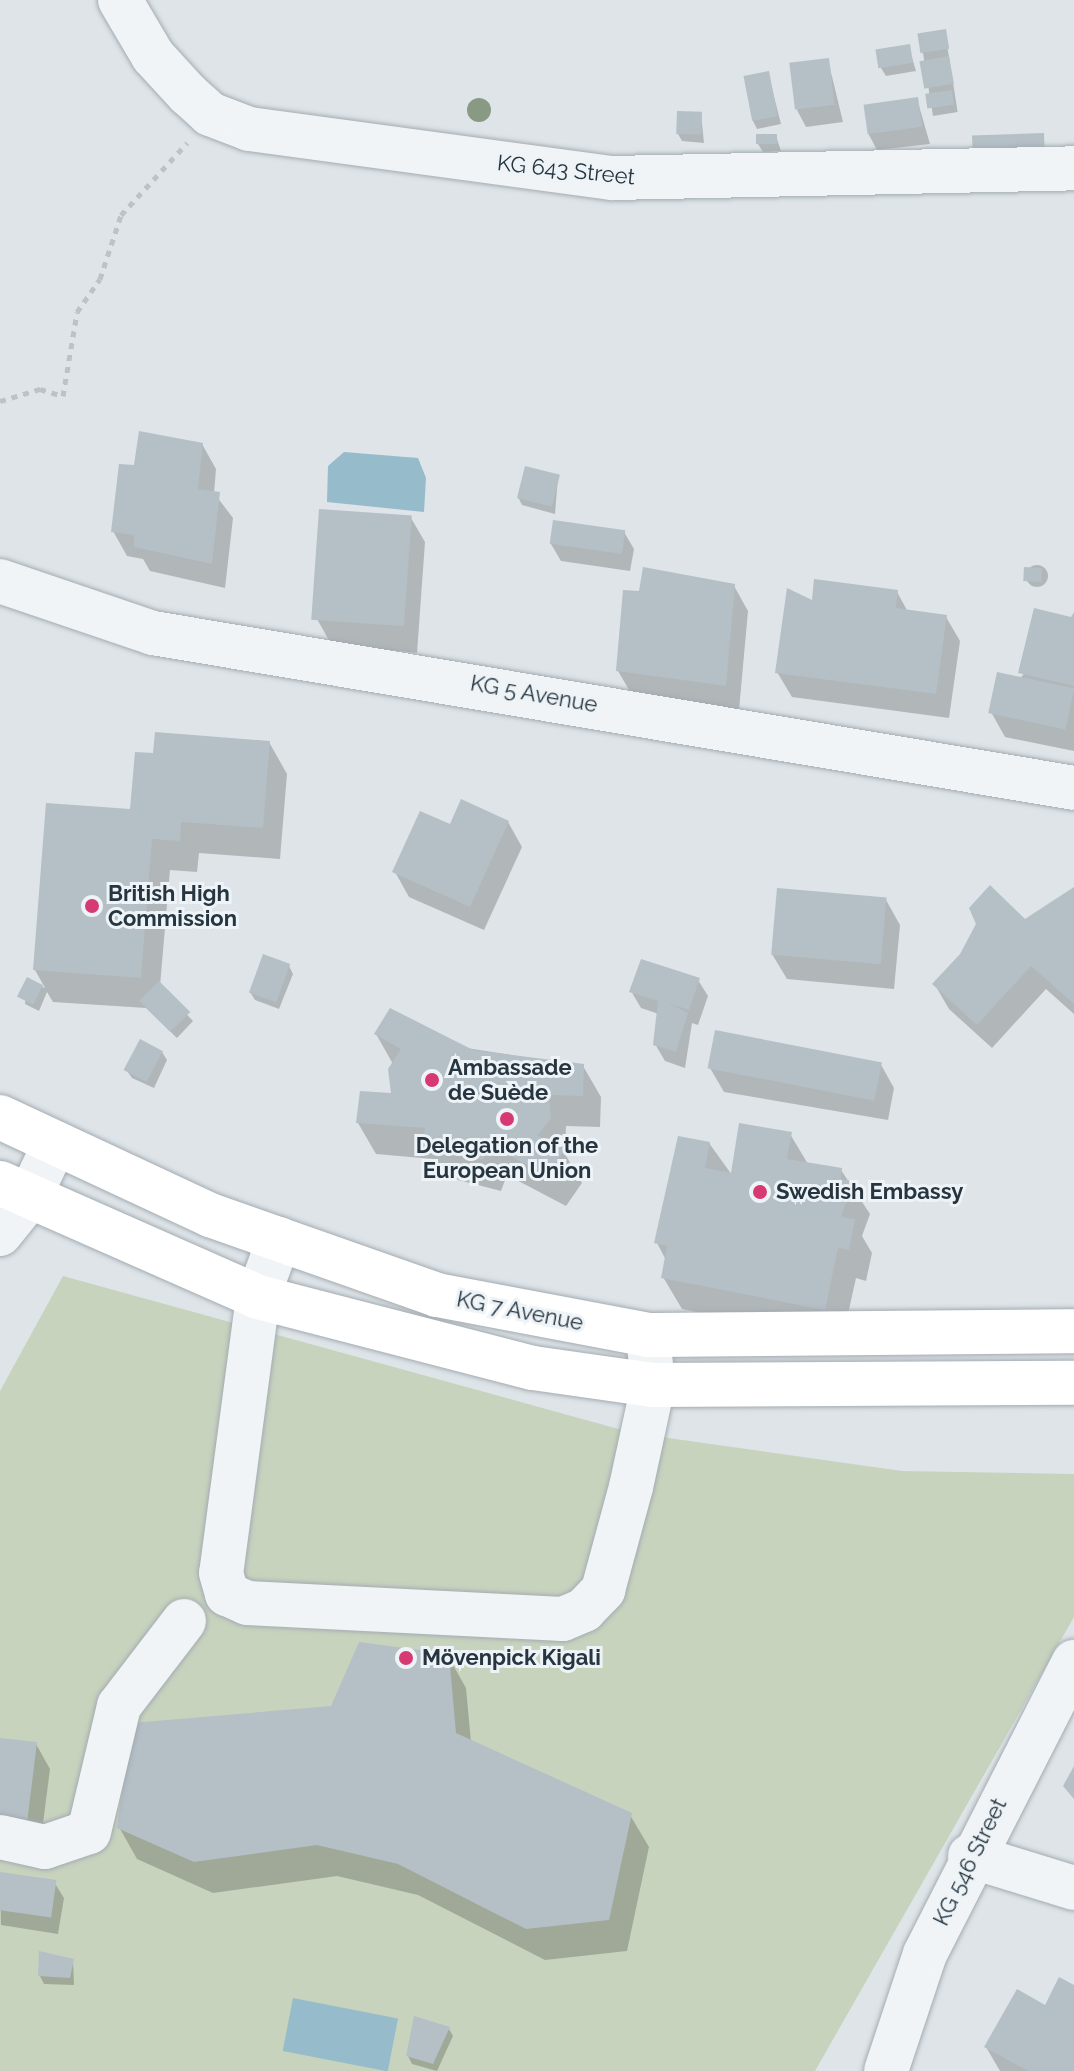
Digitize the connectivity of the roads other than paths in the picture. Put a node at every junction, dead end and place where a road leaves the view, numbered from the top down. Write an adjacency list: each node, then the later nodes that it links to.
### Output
1 (120, 0): 2 (street, KG 643 Street)
2 (1074, 168)
3 (0, 581): 4 (street, KG 5 Avenue)
4 (1074, 788)
5 (0, 1117): 6 (main road, KG 7 Avenue)
6 (55, 1143): 7 (street); 9 (main road, KG 7 Avenue)
7 (14, 1191): 8 (street); 10 (main road)
8 (0, 1234)
9 (279, 1239): 10 (street); 12 (main road, KG 7 Avenue)
10 (258, 1297): 14 (main road); 14 (street)
11 (1074, 1331): 12 (main road, KG 7 Avenue)
12 (648, 1335): 14 (street)
13 (1074, 1383): 14 (main road)
14 (653, 1385)
15 (184, 1621): 17 (street)
16 (1074, 1662): 18 (street, KG 546 Street)
17 (0, 1837)
18 (970, 1856): 19 (street); 20 (street, KG 546 Street)
19 (1074, 1888)
20 (886, 2071)

